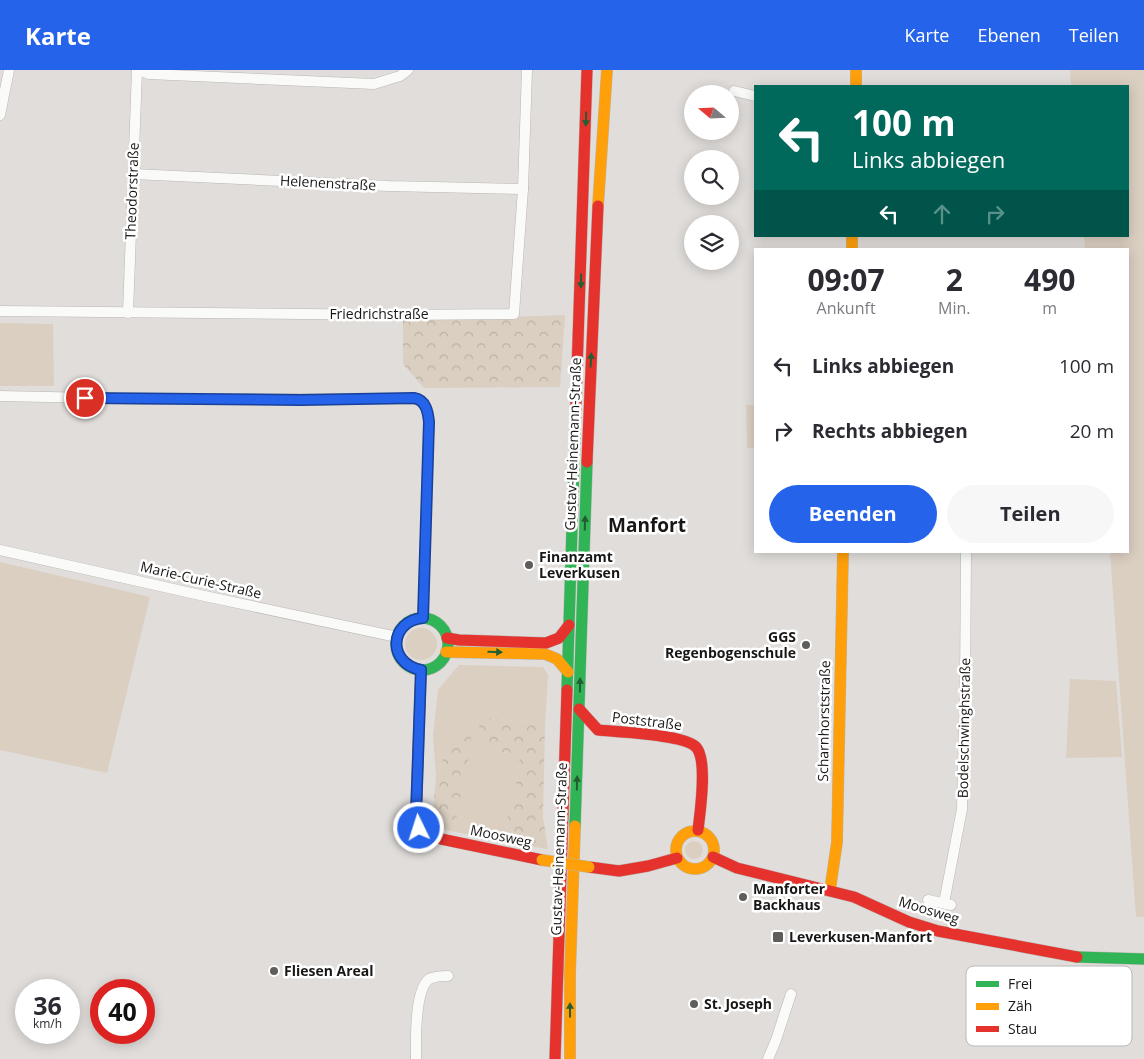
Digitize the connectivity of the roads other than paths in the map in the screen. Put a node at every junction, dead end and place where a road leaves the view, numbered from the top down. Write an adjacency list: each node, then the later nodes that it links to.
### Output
1 (9, 70): 11 (street)
2 (138, 70): 3 (street); 12 (street, Theodorstraße)
3 (408, 70)
4 (527, 70): 13 (street, Friedrichstraße)
5 (588, 70): 21 (street, Gustav-Heinemann-Straße, one-way to 21)
6 (607, 70): 27 (street, Gustav-Heinemann-Straße, one-way to 6)
7 (856, 70): 8 (street)
8 (856, 85)
9 (739, 92): 10 (street)
10 (754, 96)
11 (0, 115)
12 (133, 174): 13 (street, Helenenstraße); 15 (street, Theodorstraße)
13 (523, 189): 15 (street, Friedrichstraße)
14 (0, 311): 15 (street, Friedrichstraße)
15 (128, 312)
16 (0, 396): 20 (street)
17 (0, 550): 22 (street, Marie-Curie-Straße)
18 (843, 553): 33 (street, Scharnhorststraße)
19 (966, 553): 34 (street, Bodelschwinghstraße)
20 (423, 618): 22 (street); 23 (street)
21 (569, 625): 23 (street); 26 (street, Gustav-Heinemann-Straße)
22 (397, 638): 25 (street)
23 (447, 638): 24 (street)
24 (446, 652): 25 (street); 26 (street, one-way to 26)
25 (421, 670): 32 (street, Moosweg, bridge)
26 (568, 672): 39 (street, Gustav-Heinemann-Straße)
27 (579, 709): 28 (street, Poststraße); 29 (street, Gustav-Heinemann-Straße)
28 (598, 730): 29 (street, Poststraße); 30 (street, Poststraße)
29 (578, 751): 40 (street, Gustav-Heinemann-Straße, one-way to 29)
30 (698, 830): 31 (street); 32 (street)
31 (714, 856): 32 (street); 33 (street, Moosweg)
32 (677, 858)
33 (830, 890): 35 (street, Moosweg)
34 (928, 900)
35 (1144, 959)
36 (448, 976): 38 (street)
37 (791, 994): 41 (street)
38 (416, 1059)
39 (555, 1059)
40 (570, 1059)
41 (768, 1059)

